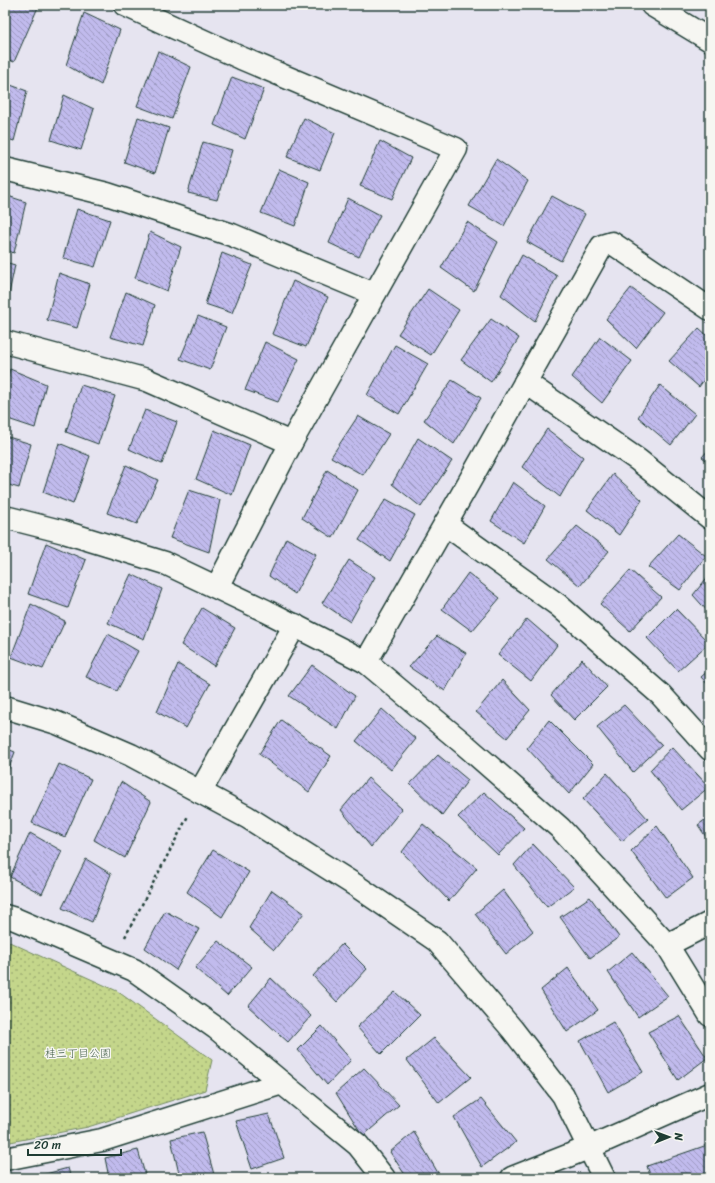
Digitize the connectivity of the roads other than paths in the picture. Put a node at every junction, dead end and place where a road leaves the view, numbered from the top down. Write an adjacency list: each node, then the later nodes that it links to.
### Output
1 (125, 5): 5 (main road)
2 (652, 5): 3 (main road)
3 (710, 40)
4 (5, 169): 5 (main road)
5 (374, 294): 9 (main road)
6 (710, 309): 8 (main road)
7 (5, 342): 9 (main road)
8 (525, 382): 11 (main road); 12 (main road)
9 (290, 443): 13 (main road)
10 (5, 517): 13 (main road)
11 (710, 518)
12 (445, 524): 15 (main road); 17 (main road)
13 (217, 587): 14 (main road)
14 (295, 626): 15 (main road); 18 (main road)
15 (366, 662): 21 (main road)
16 (5, 707): 18 (main road)
17 (710, 749)
18 (200, 792): 25 (main road)
19 (5, 916): 23 (main road)
20 (710, 923): 21 (main road)
21 (667, 945): 22 (main road)
22 (710, 1015)
23 (282, 1083): 26 (main road); 27 (main road)
24 (710, 1094): 25 (main road)
25 (588, 1148): 28 (main road); 29 (main road)
26 (5, 1159)
27 (384, 1178)
28 (512, 1178)
29 (604, 1178)

